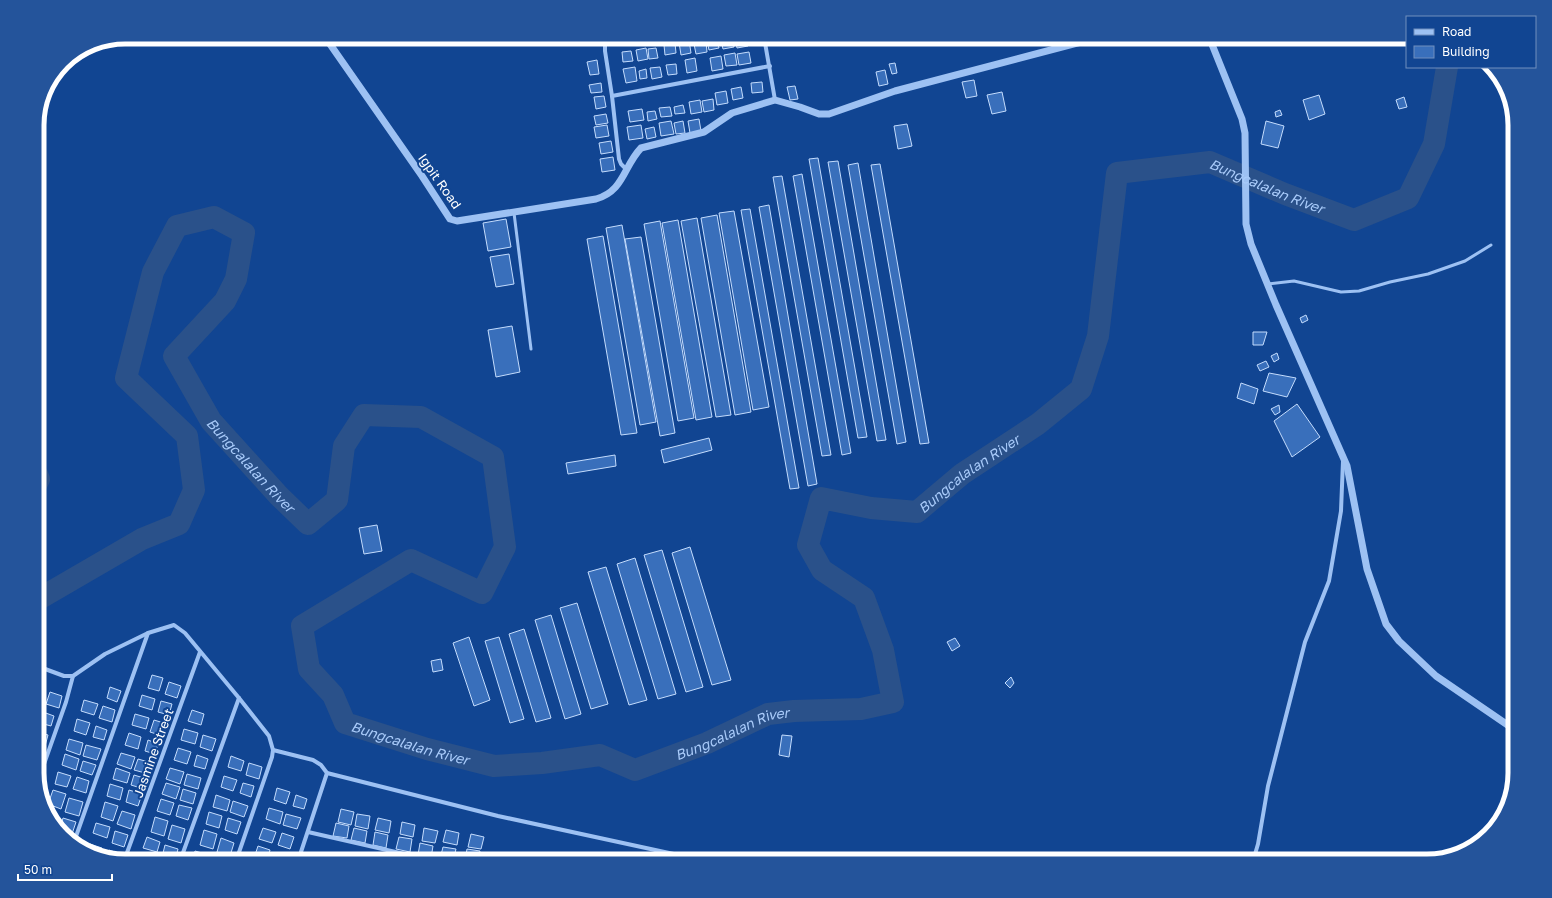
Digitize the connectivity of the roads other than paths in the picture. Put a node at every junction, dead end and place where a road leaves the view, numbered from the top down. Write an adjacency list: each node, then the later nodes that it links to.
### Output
1 (330, 44): 10 (street, Igpit Road)
2 (606, 44): 7 (street)
3 (765, 44): 6 (street)
4 (1073, 44): 8 (street)
5 (1212, 44): 12 (street)
6 (770, 66): 7 (street); 8 (street)
7 (612, 96): 9 (street)
8 (775, 100): 9 (street, Igpit Road)
9 (626, 169): 10 (street, Igpit Road)
10 (514, 213): 13 (lane)
11 (1491, 245): 12 (lane)
12 (1267, 284): 14 (street)
13 (531, 349)
14 (1344, 458): 20 (street); 32 (street)
15 (148, 633): 16 (street); 18 (street); 25 (street)
16 (200, 652): 19 (street); 26 (street, Jasmine Street)
17 (44, 669): 18 (street)
18 (73, 676): 22 (street)
19 (239, 698): 21 (street); 27 (street)
20 (1508, 725)
21 (273, 750): 23 (street); 28 (street)
22 (44, 764)
23 (327, 773): 24 (street); 31 (street)
24 (308, 832): 29 (street); 30 (street)
25 (76, 837)
26 (127, 854)
27 (183, 854)
28 (238, 854)
29 (300, 854)
30 (405, 854)
31 (674, 854)
32 (1255, 854)

